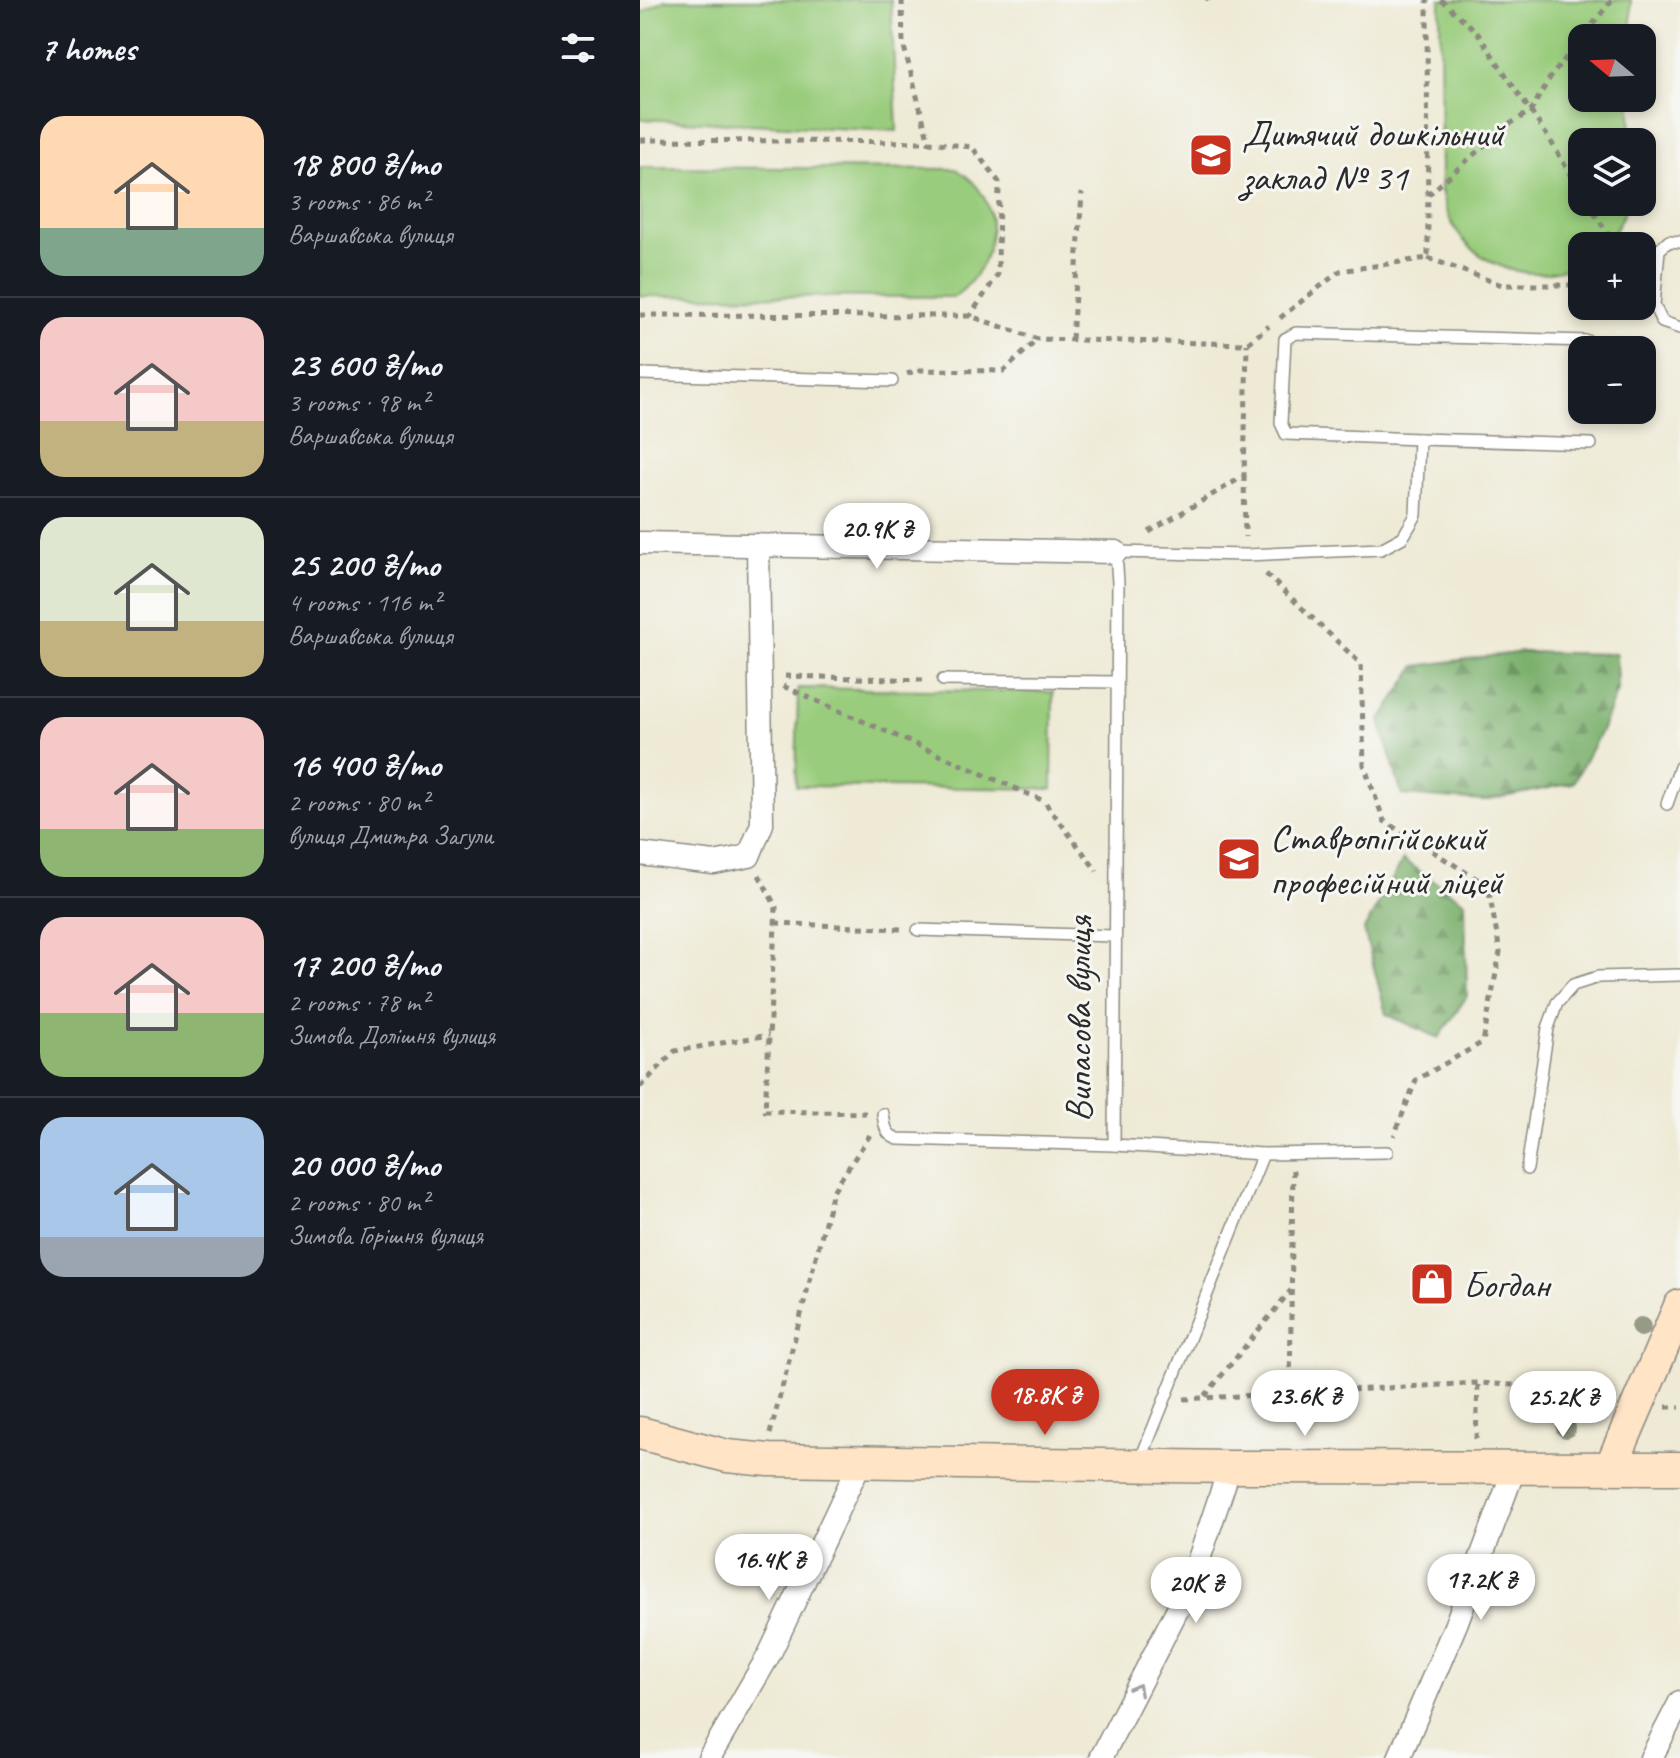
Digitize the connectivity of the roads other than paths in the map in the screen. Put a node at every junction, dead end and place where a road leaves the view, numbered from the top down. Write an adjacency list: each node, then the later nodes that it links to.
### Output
1 (1680, 242): 2 (lane)
2 (1680, 328)
3 (1568, 340): 6 (lane)
4 (640, 374): 5 (lane)
5 (892, 381)
6 (1419, 439): 7 (lane); 10 (lane)
7 (1591, 444)
8 (640, 543): 9 (street)
9 (758, 545): 10 (street); 15 (street)
10 (1116, 552): 12 (lane, Випасова вулиця)
11 (943, 680): 12 (lane)
12 (1117, 682): 17 (lane, Випасова вулиця)
13 (1680, 767): 14 (lane)
14 (1667, 804)
15 (640, 854)
16 (918, 930): 17 (lane)
17 (1114, 936): 20 (lane, Випасова вулиця)
18 (1680, 975): 23 (lane)
19 (883, 1114): 20 (lane)
20 (1114, 1145): 22 (lane, Випасова вулиця)
21 (1387, 1152): 22 (lane, Випасова вулиця)
22 (1263, 1154): 27 (lane)
23 (1527, 1169)
24 (1680, 1306): 30 (street)
25 (640, 1433): 26 (street)
26 (860, 1463): 27 (street); 33 (street)
27 (1138, 1465): 28 (street)
28 (1230, 1467): 29 (street); 34 (street, one-way to 28)
29 (1515, 1467): 30 (street); 35 (street)
30 (1611, 1467): 31 (street)
31 (1680, 1468)
32 (1680, 1702): 36 (street)
33 (709, 1758)
34 (1101, 1758)
35 (1399, 1758)
36 (1651, 1758)

